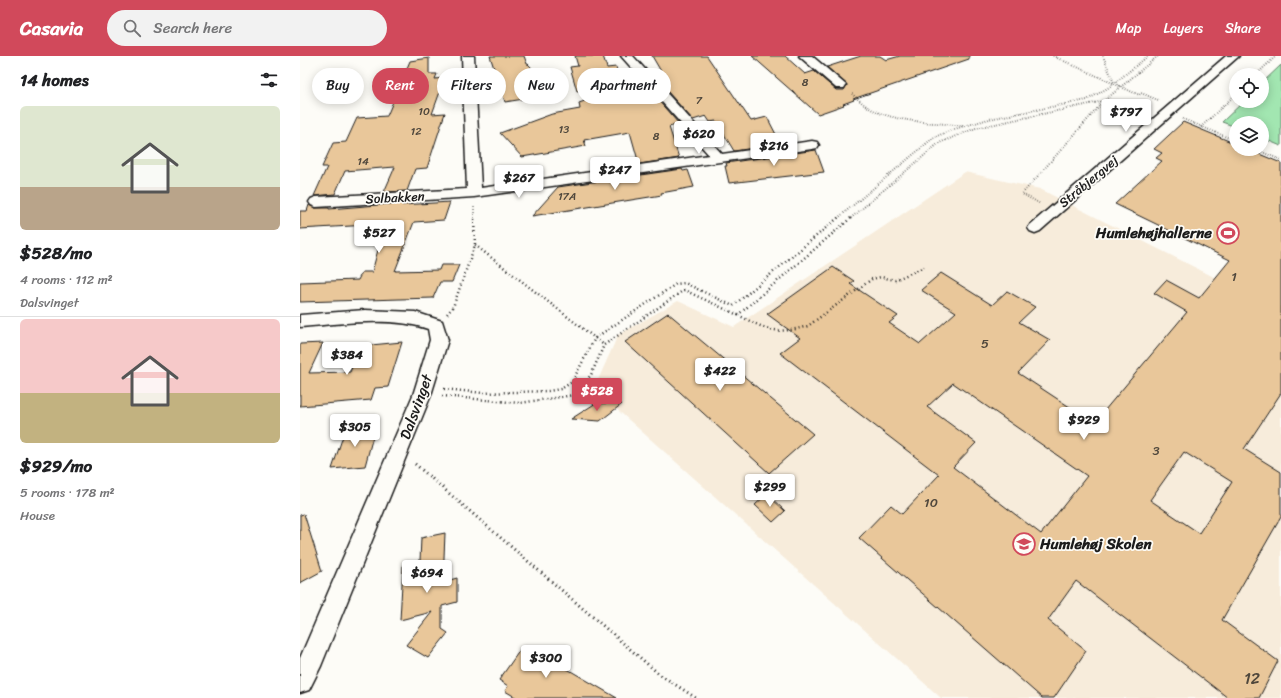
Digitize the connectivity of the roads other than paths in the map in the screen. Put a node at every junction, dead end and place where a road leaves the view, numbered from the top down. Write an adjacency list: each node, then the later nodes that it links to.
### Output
1 (468, 56): 8 (street)
2 (627, 56): 7 (street)
3 (805, 56): 5 (street)
4 (1232, 56): 10 (street, Stråbjergvej)
5 (840, 85)
6 (812, 145): 7 (street, Solbakken)
7 (719, 158): 8 (street, Solbakken)
8 (474, 193): 9 (street, Solbakken)
9 (316, 202)
10 (1035, 228)
11 (300, 321): 12 (street, Dalsvinget)
12 (307, 655): 13 (street, Dalsvinget)
13 (300, 681)

